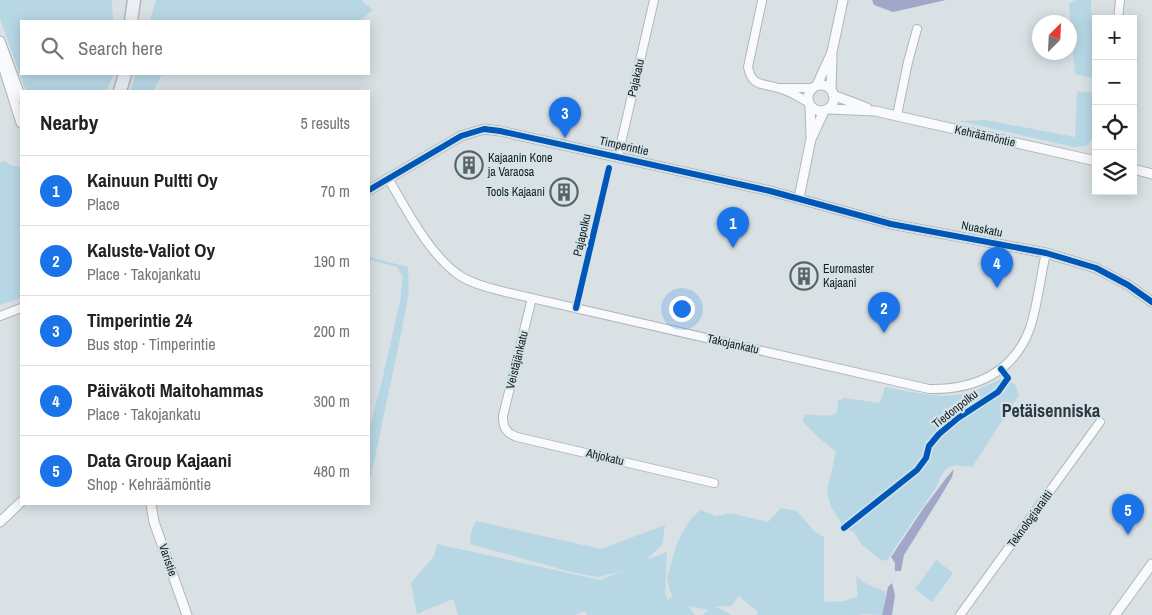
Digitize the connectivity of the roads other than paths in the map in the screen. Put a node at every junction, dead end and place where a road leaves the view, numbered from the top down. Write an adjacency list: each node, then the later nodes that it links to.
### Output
1 (654, 0): 22 (street, Pajakatu)
2 (844, 0): 8 (street)
3 (1120, 0): 5 (street)
4 (762, 1): 12 (street)
5 (1118, 15)
6 (918, 30): 19 (street)
7 (0, 41): 15 (street)
8 (832, 52): 11 (street); 14 (street)
9 (0, 56): 20 (street)
10 (125, 75): 13 (highway)
11 (815, 87): 12 (street); 14 (street); 16 (street)
12 (779, 88): 16 (street)
13 (120, 90)
14 (832, 92): 17 (street); 18 (street, Kehräämöntie)
15 (20, 95)
16 (809, 104): 17 (street); 21 (street)
17 (826, 110): 18 (street, Kehräämöntie); 21 (street)
18 (874, 111): 19 (street, Kehräämöntie)
19 (897, 115): 23 (street, Kehräämöntie)
20 (20, 120)
21 (811, 139): 28 (street)
22 (618, 156): 26 (street, Timperintie); 28 (street, Timperintie)
23 (1092, 160)
24 (1137, 171): 25 (street)
25 (1152, 174)
26 (388, 178): 27 (street, Timperintie); 30 (street, Takojankatu)
27 (370, 189)
28 (799, 198): 29 (street, Nuaskatu)
29 (1046, 253): 30 (street, Takojankatu); 31 (street, Nuaskatu)
30 (532, 298): 35 (street, Veistäjänkatu)
31 (1152, 302)
32 (20, 308): 33 (street)
33 (0, 316)
34 (1100, 422): 42 (street, Teknologiaraitti)
35 (503, 423): 36 (street, Ahjokatu)
36 (714, 482)
37 (20, 503): 39 (street)
38 (151, 505): 41 (street, Varistie)
39 (0, 522)
40 (1152, 564): 43 (street)
41 (187, 615)
42 (960, 615)
43 (1115, 615)

